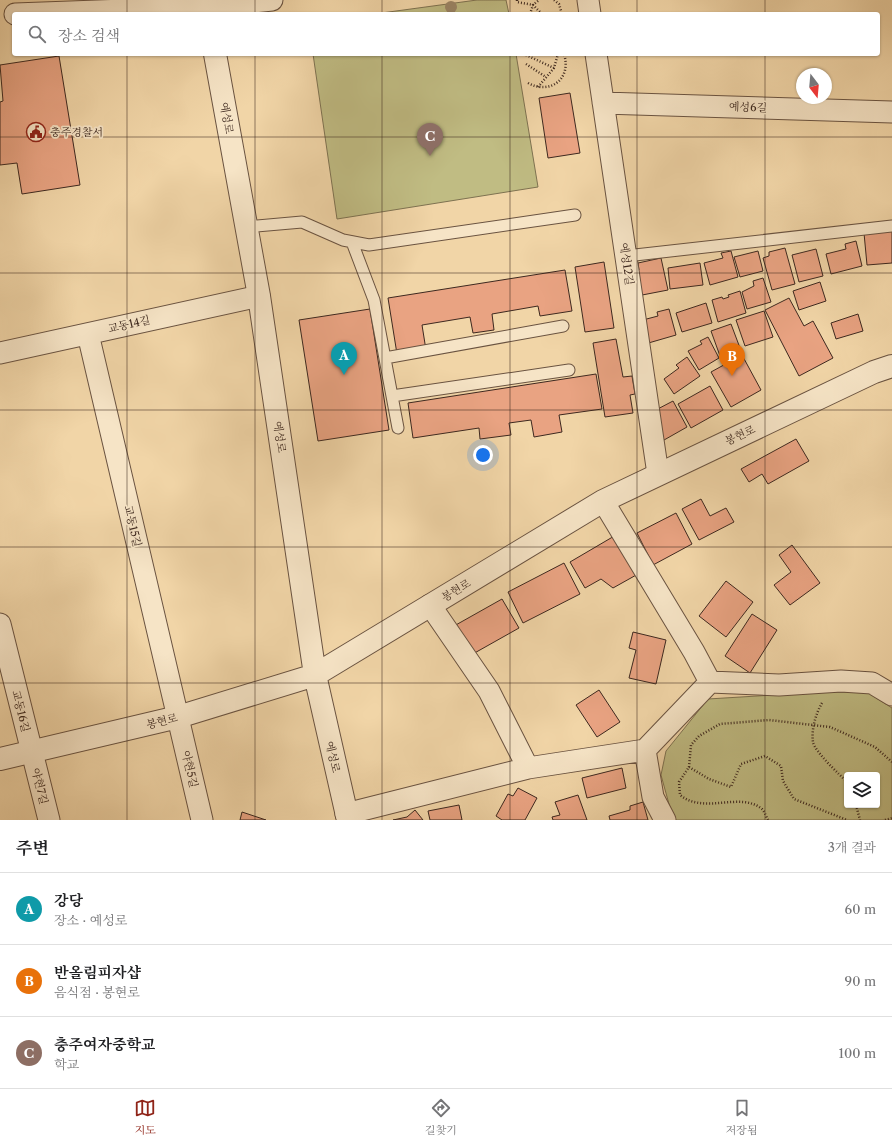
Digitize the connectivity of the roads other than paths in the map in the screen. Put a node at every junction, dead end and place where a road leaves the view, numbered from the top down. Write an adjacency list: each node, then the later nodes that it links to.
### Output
1 (272, 0): 3 (street)
2 (588, 0): 5 (street)
3 (207, 7): 4 (street)
4 (69, 12)
5 (590, 12)
6 (0, 14): 7 (street)
7 (12, 14)
8 (215, 56): 14 (street, 예성로)
9 (596, 56): 10 (street, 예성12길)
10 (603, 103): 11 (street, 예성6길); 16 (street, 예성12길)
11 (892, 112)
12 (575, 214): 15 (lane)
13 (892, 226): 16 (lane)
14 (246, 228): 15 (lane); 17 (street, 예성로)
15 (352, 242): 21 (lane)
16 (626, 256): 26 (street, 예성12길)
17 (259, 296): 19 (street, 교동14길); 30 (street, 예성로)
18 (563, 326): 21 (lane)
19 (88, 334): 20 (street, 교동14길); 33 (street, 교동15길)
20 (0, 353)
21 (385, 358): 24 (lane)
22 (892, 366): 26 (street, 봉현로)
23 (569, 370): 24 (lane)
24 (392, 396): 25 (lane)
25 (398, 428)
26 (658, 474): 27 (street, 봉현로)
27 (603, 501): 28 (street, 봉현로); 31 (street)
28 (430, 605): 30 (street, 봉현로); 37 (street)
29 (0, 624): 35 (street, 교동16길)
30 (315, 675): 33 (street, 봉현로); 38 (street, 예성로)
31 (710, 682): 32 (street); 34 (street)
32 (892, 695)
33 (178, 717): 35 (street, 봉현로); 40 (street, 야현5길)
34 (645, 750): 37 (street); 41 (street)
35 (31, 751): 36 (street, 봉현로); 39 (street, 야현7길)
36 (0, 759)
37 (528, 768): 38 (street)
38 (347, 817)
39 (49, 820)
40 (202, 820)
41 (665, 820)

